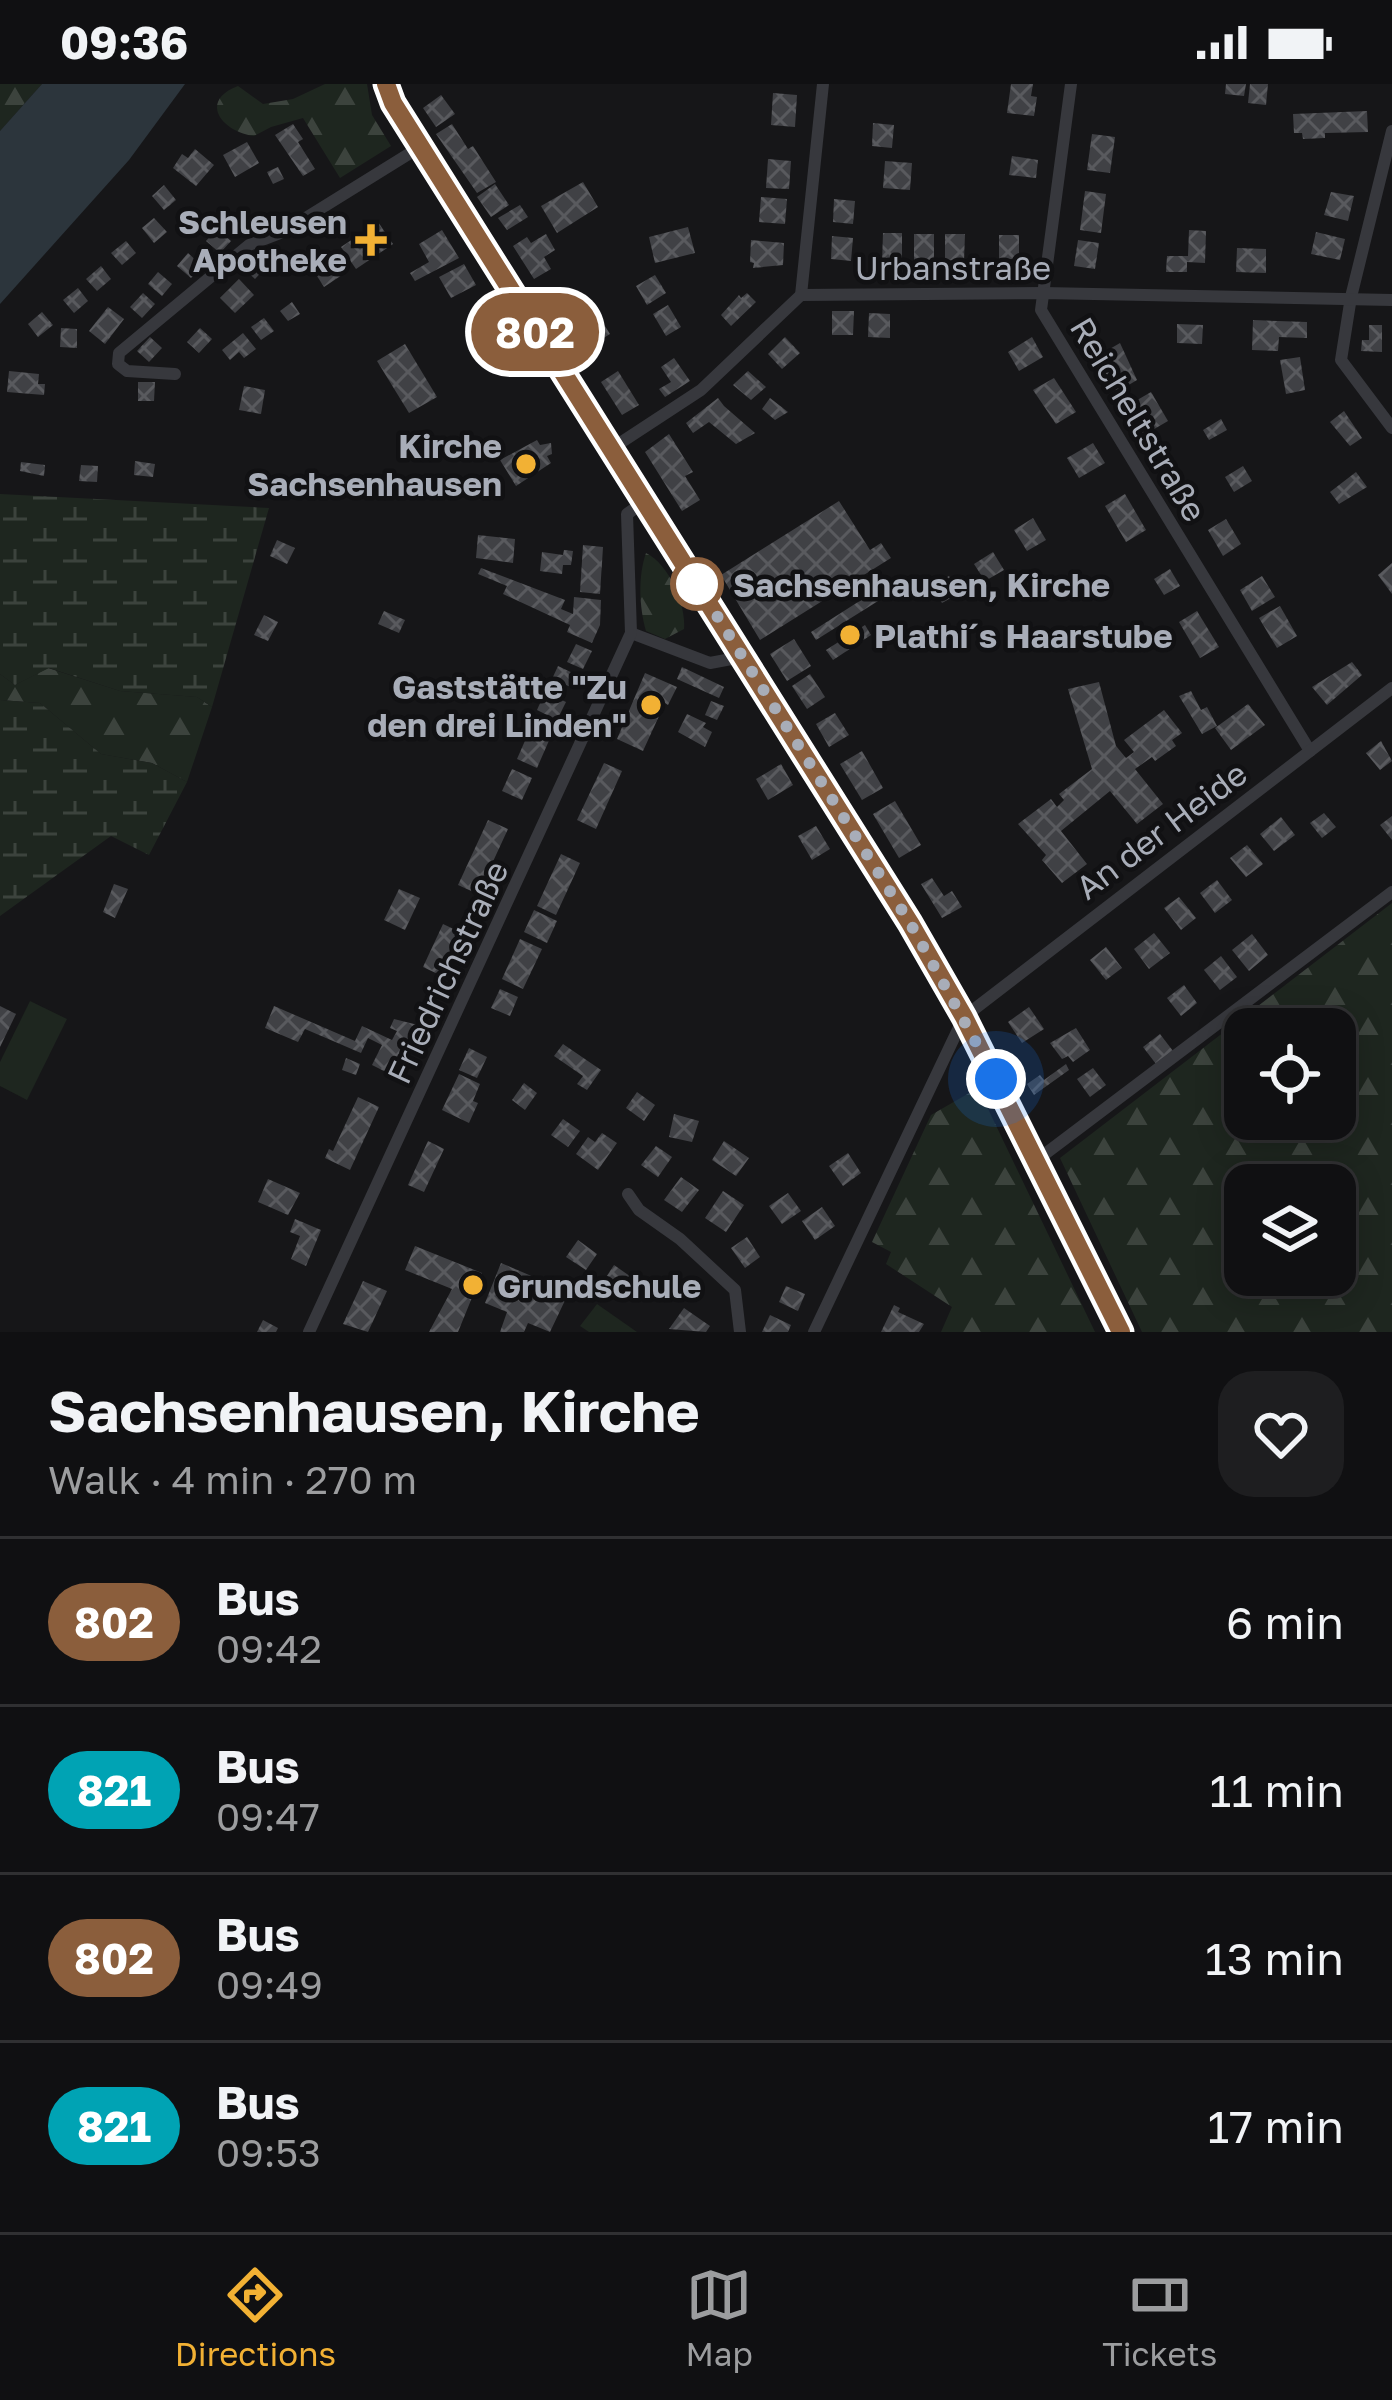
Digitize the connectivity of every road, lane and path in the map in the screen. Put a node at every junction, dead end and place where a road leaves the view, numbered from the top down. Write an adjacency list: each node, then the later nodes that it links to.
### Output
1 (386, 84): 5 (main road)
2 (823, 84): 7 (street)
3 (1071, 84): 6 (street, Reicheltstraße)
4 (1392, 131): 8 (street)
5 (420, 147): 10 (street); 12 (main road)
6 (1043, 293): 7 (street, Urbanstraße); 8 (street, Urbanstraße); 17 (street, Reicheltstraße)
7 (801, 295): 12 (street)
8 (1351, 297): 9 (street, Urbanstraße); 11 (street)
9 (1392, 300)
10 (175, 374)
11 (1392, 428)
12 (610, 449): 13 (main road)
13 (644, 502): 14 (street, Friedrichstraße); 15 (main road)
14 (632, 633): 15 (street); 22 (street, Friedrichstraße)
15 (742, 657): 19 (main road)
16 (1392, 688): 17 (street, An der Heide)
17 (1310, 751): 19 (street, An der Heide)
18 (1392, 892): 20 (street)
19 (964, 1017): 20 (main road); 24 (street)
20 (1036, 1160): 25 (main road)
21 (628, 1194): 23 (street)
22 (309, 1332)
23 (740, 1332)
24 (814, 1332)
25 (1121, 1332)

